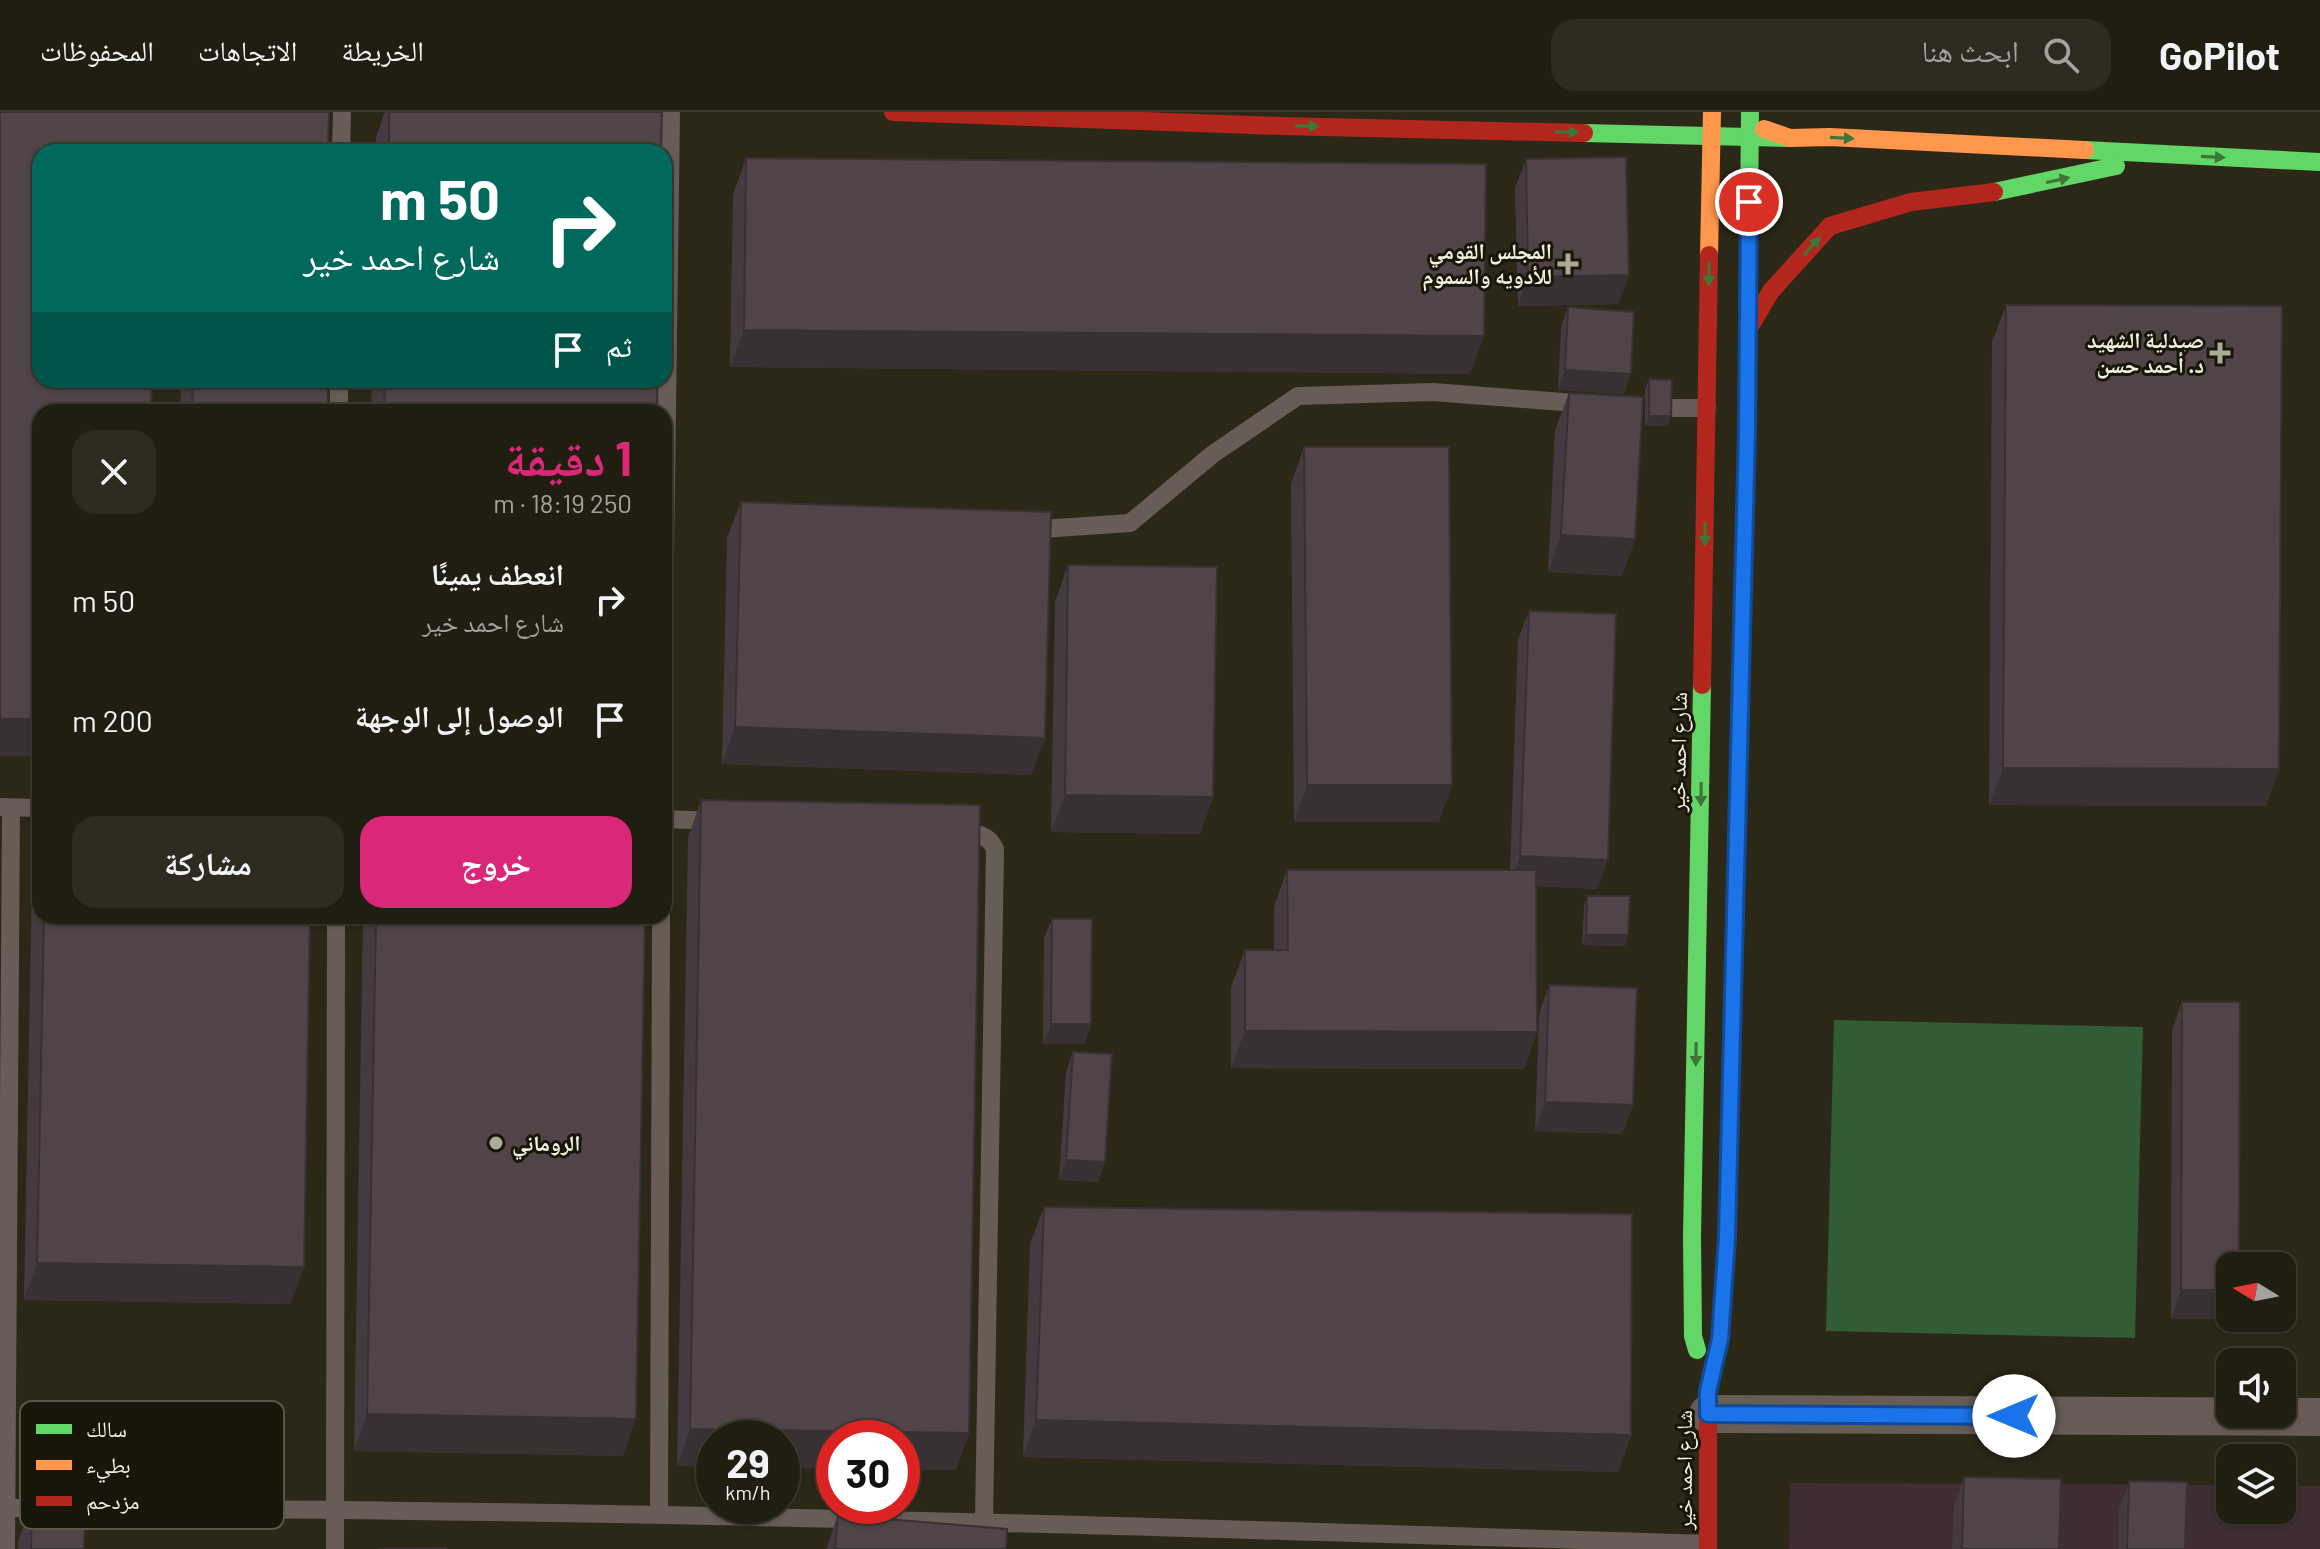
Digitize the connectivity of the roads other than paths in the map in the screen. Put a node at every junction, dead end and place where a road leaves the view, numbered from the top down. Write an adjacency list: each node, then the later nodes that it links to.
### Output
1 (342, 112): 7 (lane)
2 (671, 112): 8 (lane)
3 (893, 112): 6 (main road, one-way to 6)
4 (1712, 112): 5 (main road); 6 (main road, شارع احمد خير)
5 (1750, 124): 6 (main road); 9 (main road, one-way to 9); 11 (main road, شارع احمد خير)
6 (1711, 135): 14 (main road, شارع احمد خير, one-way to 14)
7 (341, 144)
8 (671, 144)
9 (2158, 155): 10 (main road, one-way to 10); 11 (main road, one-way to 9)
10 (2320, 162)
11 (1748, 330): 23 (main road, شارع احمد خير)
12 (1600, 404): 15 (lane)
13 (1668, 408): 14 (lane)
14 (1707, 408): 23 (main road, شارع احمد خير, one-way to 23)
15 (1003, 531)
16 (6, 808): 17 (lane); 25 (lane)
17 (32, 808)
18 (672, 819): 19 (lane)
19 (742, 823)
20 (947, 831): 29 (lane)
21 (336, 924): 27 (lane)
22 (661, 924): 28 (lane)
23 (1708, 1403): 24 (street); 30 (main road, شارع احمد خير)
24 (2320, 1417)
25 (3, 1508): 31 (lane)
26 (284, 1510): 27 (lane)
27 (336, 1510): 28 (lane); 32 (lane)
28 (659, 1514): 29 (lane)
29 (984, 1521): 30 (lane)
30 (1708, 1547)
31 (6, 1549)
32 (335, 1549)

